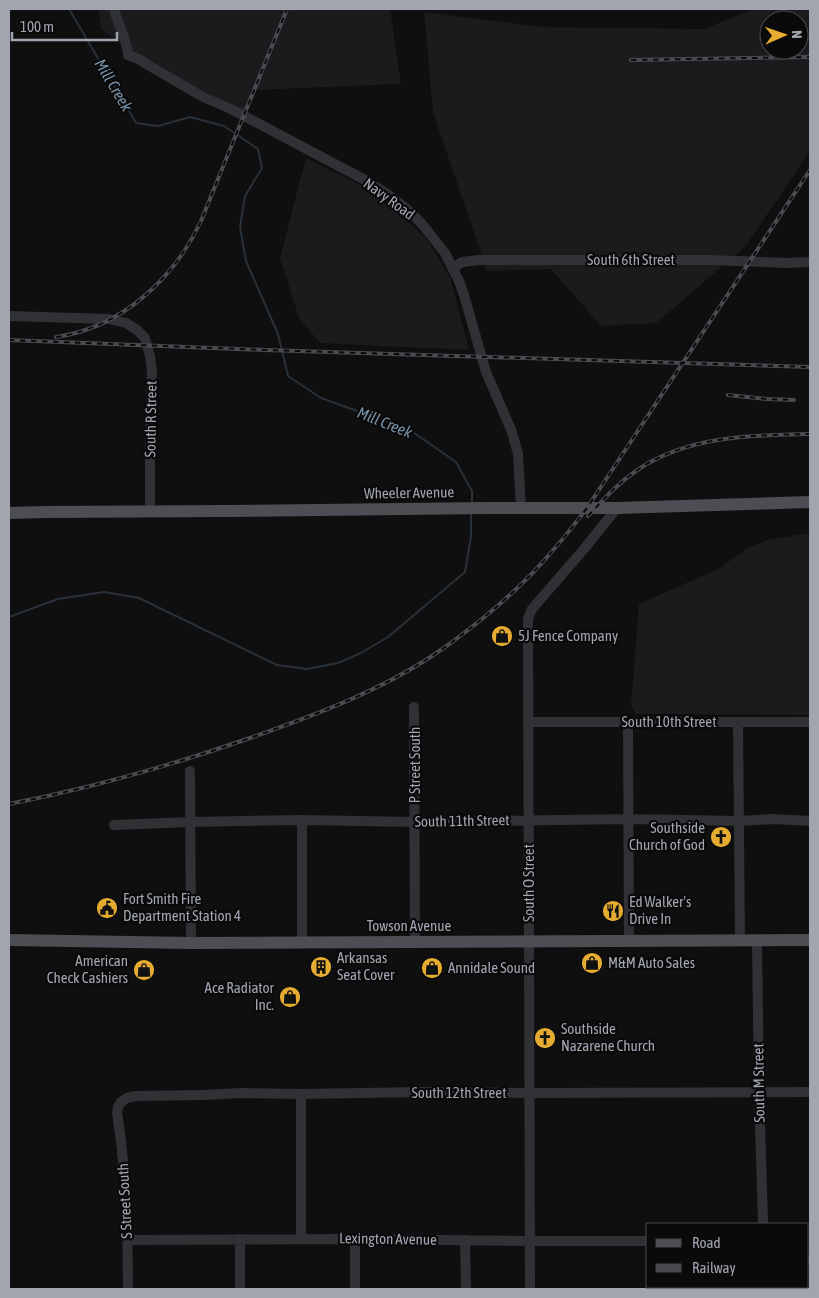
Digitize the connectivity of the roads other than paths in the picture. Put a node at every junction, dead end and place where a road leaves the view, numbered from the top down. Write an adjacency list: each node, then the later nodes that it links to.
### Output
1 (114, 9): 3 (street, Navy Road)
2 (810, 262): 3 (street, South 6th Street)
3 (453, 268): 6 (street, Navy Road)
4 (9, 316): 8 (street, South R Street)
5 (810, 502): 7 (main road, Wheeler Avenue)
6 (521, 508): 7 (main road, Wheeler Avenue); 8 (main road, Wheeler Avenue)
7 (617, 508): 11 (street, South O Street)
8 (150, 512): 9 (main road, Wheeler Avenue)
9 (9, 513)
10 (414, 707): 22 (street, P Street South)
11 (528, 722): 12 (street, South 10th Street); 18 (street, South O Street)
12 (628, 722): 14 (street, South 10th Street); 16 (street)
13 (810, 722): 14 (street, South 10th Street)
14 (738, 723): 20 (street)
15 (190, 771): 21 (street)
16 (629, 819): 18 (street, South 11th Street); 20 (street, South 11th Street); 26 (street)
17 (302, 820): 21 (street, South 11th Street); 22 (street, South 11th Street); 32 (street)
18 (529, 820): 22 (street, South 11th Street); 30 (street, South O Street)
19 (810, 820): 20 (street, South 11th Street)
20 (739, 821): 27 (street)
21 (190, 822): 23 (street, South 11th Street); 31 (street)
22 (415, 822): 29 (street, P Street South)
23 (114, 825)
24 (9, 940): 31 (main road, Towson Avenue)
25 (810, 940): 28 (main road, Towson Avenue)
26 (629, 941): 27 (main road, Towson Avenue); 30 (main road, Towson Avenue)
27 (740, 941): 28 (main road, Towson Avenue)
28 (757, 941): 33 (street, South M Street)
29 (415, 942): 30 (main road, Towson Avenue); 32 (main road, Towson Avenue)
30 (529, 942): 35 (street, South O Street)
31 (191, 943): 32 (main road, Towson Avenue)
32 (302, 943)
33 (758, 1091): 34 (street, South 12th Street); 35 (street, South 12th Street); 38 (street, South M Street)
34 (810, 1092)
35 (529, 1093): 36 (street, South 12th Street); 44 (street, South O Street)
36 (301, 1094): 37 (street, South 12th Street); 41 (street)
37 (117, 1113): 42 (street, S Street South)
38 (763, 1223)
39 (355, 1238): 41 (street, Lexington Avenue); 43 (street, Lexington Avenue); 48 (street)
40 (240, 1239): 41 (street, Lexington Avenue); 42 (street, Lexington Avenue); 47 (street)
41 (301, 1239)
42 (127, 1240): 46 (street, S Street South)
43 (465, 1240): 44 (street, Lexington Avenue); 49 (street)
44 (530, 1241): 45 (street, Lexington Avenue); 50 (street, South O Street)
45 (646, 1241)
46 (128, 1289)
47 (240, 1289)
48 (355, 1289)
49 (466, 1289)
50 (530, 1289)

